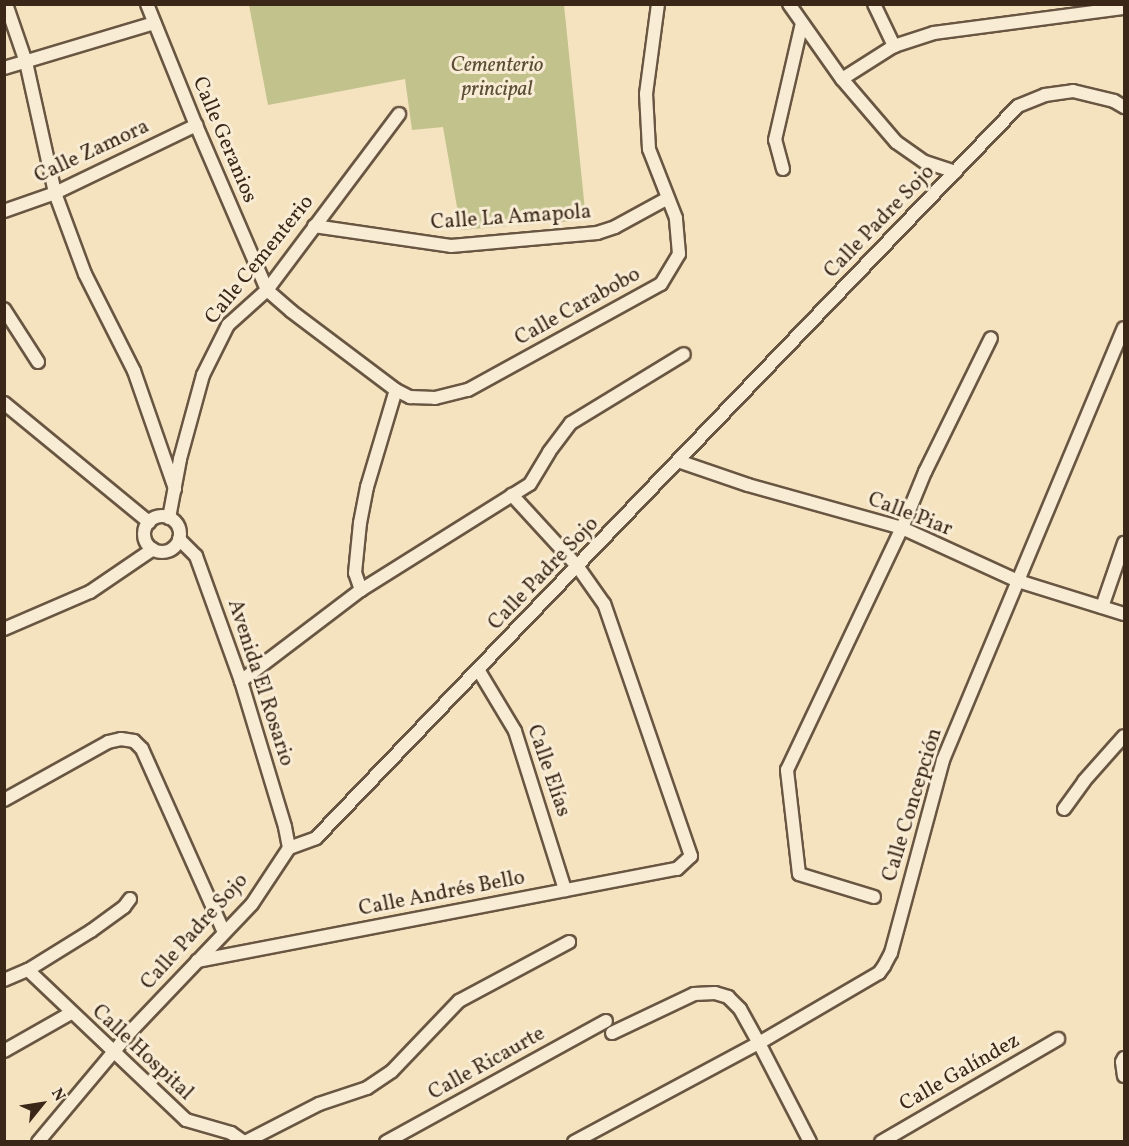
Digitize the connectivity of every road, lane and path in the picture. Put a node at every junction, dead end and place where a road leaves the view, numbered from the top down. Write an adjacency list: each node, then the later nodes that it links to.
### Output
1 (6, 4): 10 (street)
2 (147, 4): 7 (street, Calle Geranios)
3 (658, 4): 19 (street, Calle Carabobo)
4 (789, 4): 8 (street)
5 (874, 4): 9 (street)
6 (1118, 7): 9 (street)
7 (154, 23): 10 (street); 15 (street, Calle Geranios)
8 (802, 24): 12 (street); 16 (street)
9 (894, 46): 12 (street)
10 (26, 62): 11 (street); 18 (street)
11 (4, 68)
12 (842, 79): 17 (street)
13 (1121, 101): 17 (street, Calle Padre Sojo)
14 (399, 114): 21 (street, Calle Cementerio)
15 (196, 125): 18 (street, Calle Zamora); 22 (street, Calle Geranios)
16 (783, 169)
17 (955, 172): 30 (street, Calle Padre Sojo)
18 (55, 193): 20 (street, Calle Zamora); 31 (street)
19 (668, 198): 21 (street, Calle La Amapola); 28 (street, Calle Carabobo)
20 (4, 211)
21 (314, 226): 22 (street, Calle Cementerio)
22 (267, 290): 28 (street, Calle Carabobo); 31 (street, Calle Cementerio)
23 (4, 309): 27 (street)
24 (1125, 328): 40 (street, Calle Concepción)
25 (991, 338): 35 (street)
26 (684, 354): 32 (street)
27 (38, 362)
28 (396, 390): 41 (street)
29 (4, 403): 34 (street)
30 (678, 461): 35 (street, Calle Piar); 39 (street, Calle Padre Sojo)
31 (175, 489): 33 (street, Calle Cementerio)
32 (512, 495): 39 (street); 41 (street)
33 (169, 518): 34 (street); 36 (street, Avenida El Rosario)
34 (149, 522): 38 (street)
35 (902, 528): 40 (street, Calle Piar); 52 (street)
36 (180, 539): 38 (street); 46 (street, Avenida El Rosario)
37 (1125, 543): 42 (street)
38 (153, 549): 44 (street)
39 (578, 567): 45 (street, Calle Padre Sojo); 51 (street, Calle Andrés Bello)
40 (1018, 581): 42 (street, Calle Piar); 63 (street, Calle Concepción)
41 (361, 590): 46 (street)
42 (1102, 607): 43 (street, Calle Piar)
43 (1125, 614)
44 (4, 629)
45 (479, 671): 50 (street, Calle Padre Sojo); 51 (street, Calle Elías)
46 (241, 681): 50 (street, Avenida El Rosario)
47 (1125, 736): 49 (street)
48 (4, 800): 54 (street)
49 (1064, 809)
50 (289, 848): 54 (street, Calle Padre Sojo)
51 (565, 890): 56 (street, Calle Andrés Bello)
52 (874, 897)
53 (130, 899): 57 (street)
54 (224, 932): 56 (street, Calle Padre Sojo)
55 (569, 942): 69 (street)
56 (197, 961): 65 (street, Calle Padre Sojo)
57 (28, 970): 58 (street); 59 (street, Calle Hospital)
58 (4, 980)
59 (70, 1013): 64 (street); 65 (street, Calle Hospital)
60 (606, 1022): 70 (street, Calle Ricaurte)
61 (612, 1033): 63 (street)
62 (1058, 1039): 73 (street, Calle Galíndez)
63 (759, 1043): 71 (street, Calle Concepción); 72 (street)
64 (4, 1051)
65 (113, 1052): 68 (street, Calle Padre Sojo); 69 (street, Calle Hospital)
66 (1125, 1058): 67 (street)
67 (1125, 1076)
68 (38, 1142)
69 (244, 1142)
70 (386, 1142)
71 (574, 1142)
72 (810, 1142)
73 (881, 1142)

